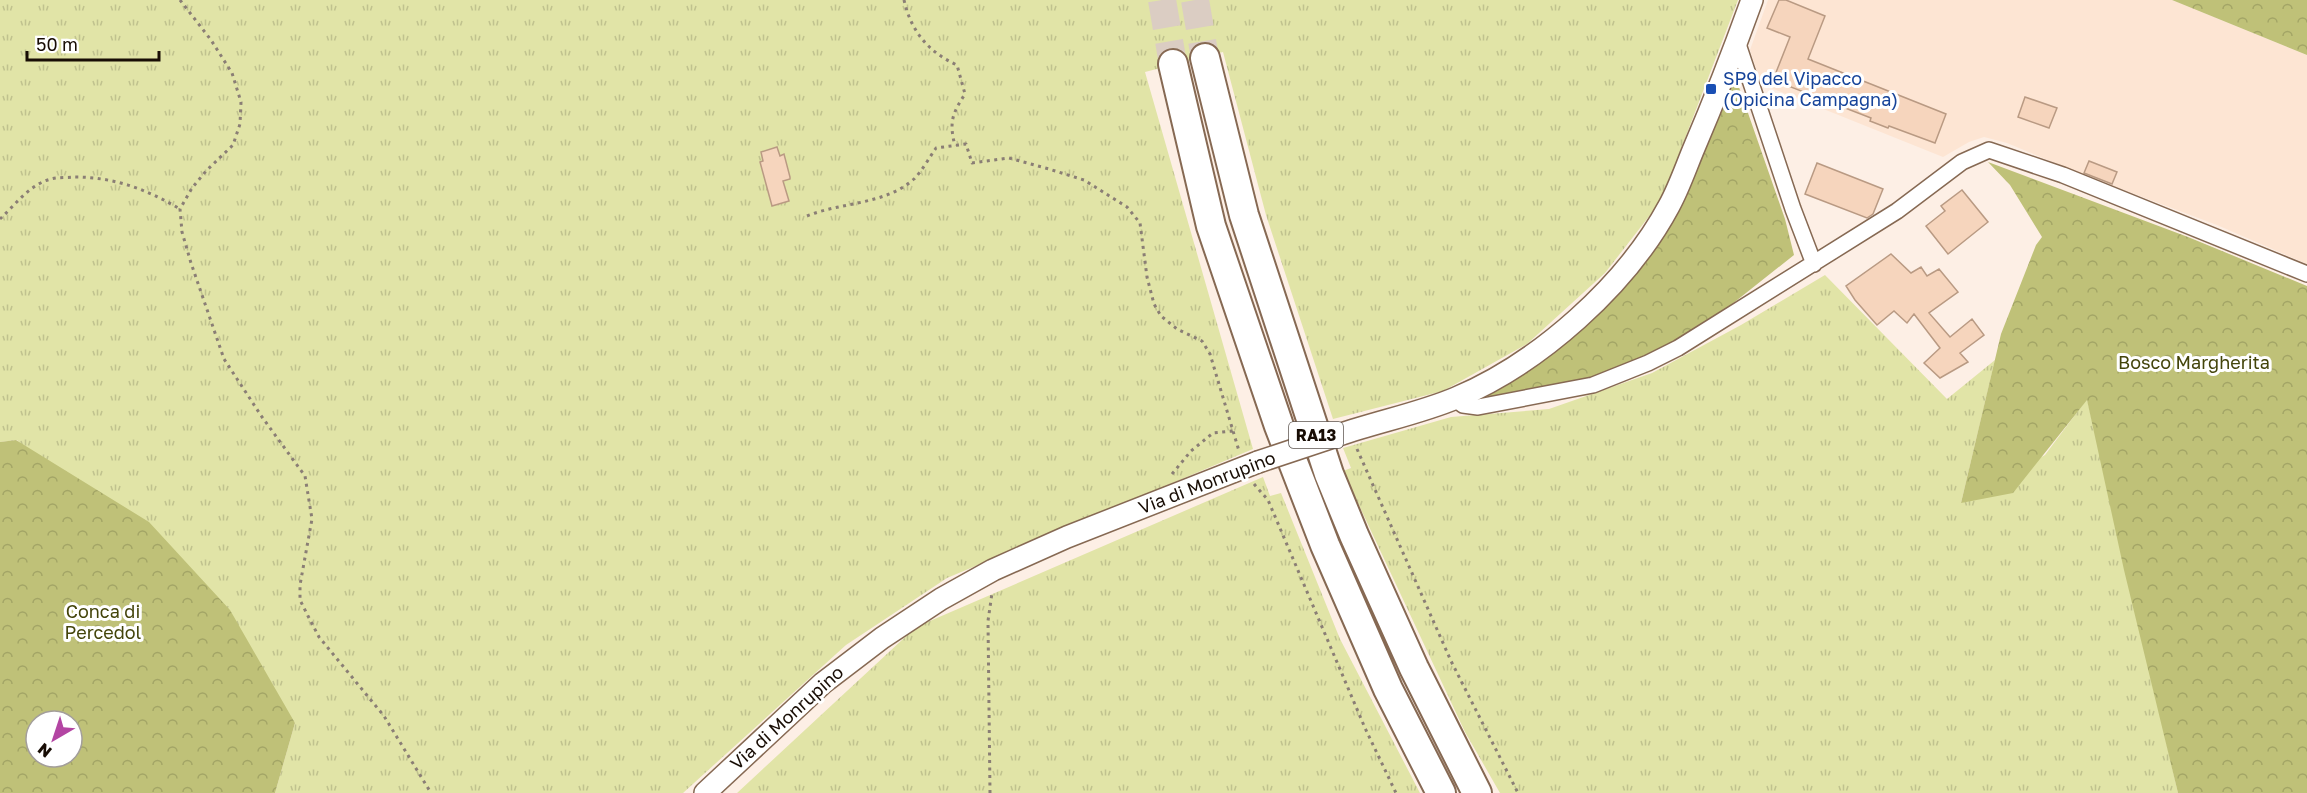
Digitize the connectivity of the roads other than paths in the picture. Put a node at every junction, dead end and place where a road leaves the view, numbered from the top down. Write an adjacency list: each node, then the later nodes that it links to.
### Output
1 (1752, 0): 2 (main road, Via di Monrupino)
2 (1737, 41): 5 (street); 7 (main road, Via di Monrupino)
3 (1205, 58): 10 (highway, RA13)
4 (1173, 64): 9 (highway, RA13)
5 (1814, 264): 6 (street); 7 (street)
6 (2307, 274)
7 (1455, 399): 8 (main road, Via di Monrupino, bridge)
8 (705, 793)
9 (1441, 793)
10 (1477, 793)

